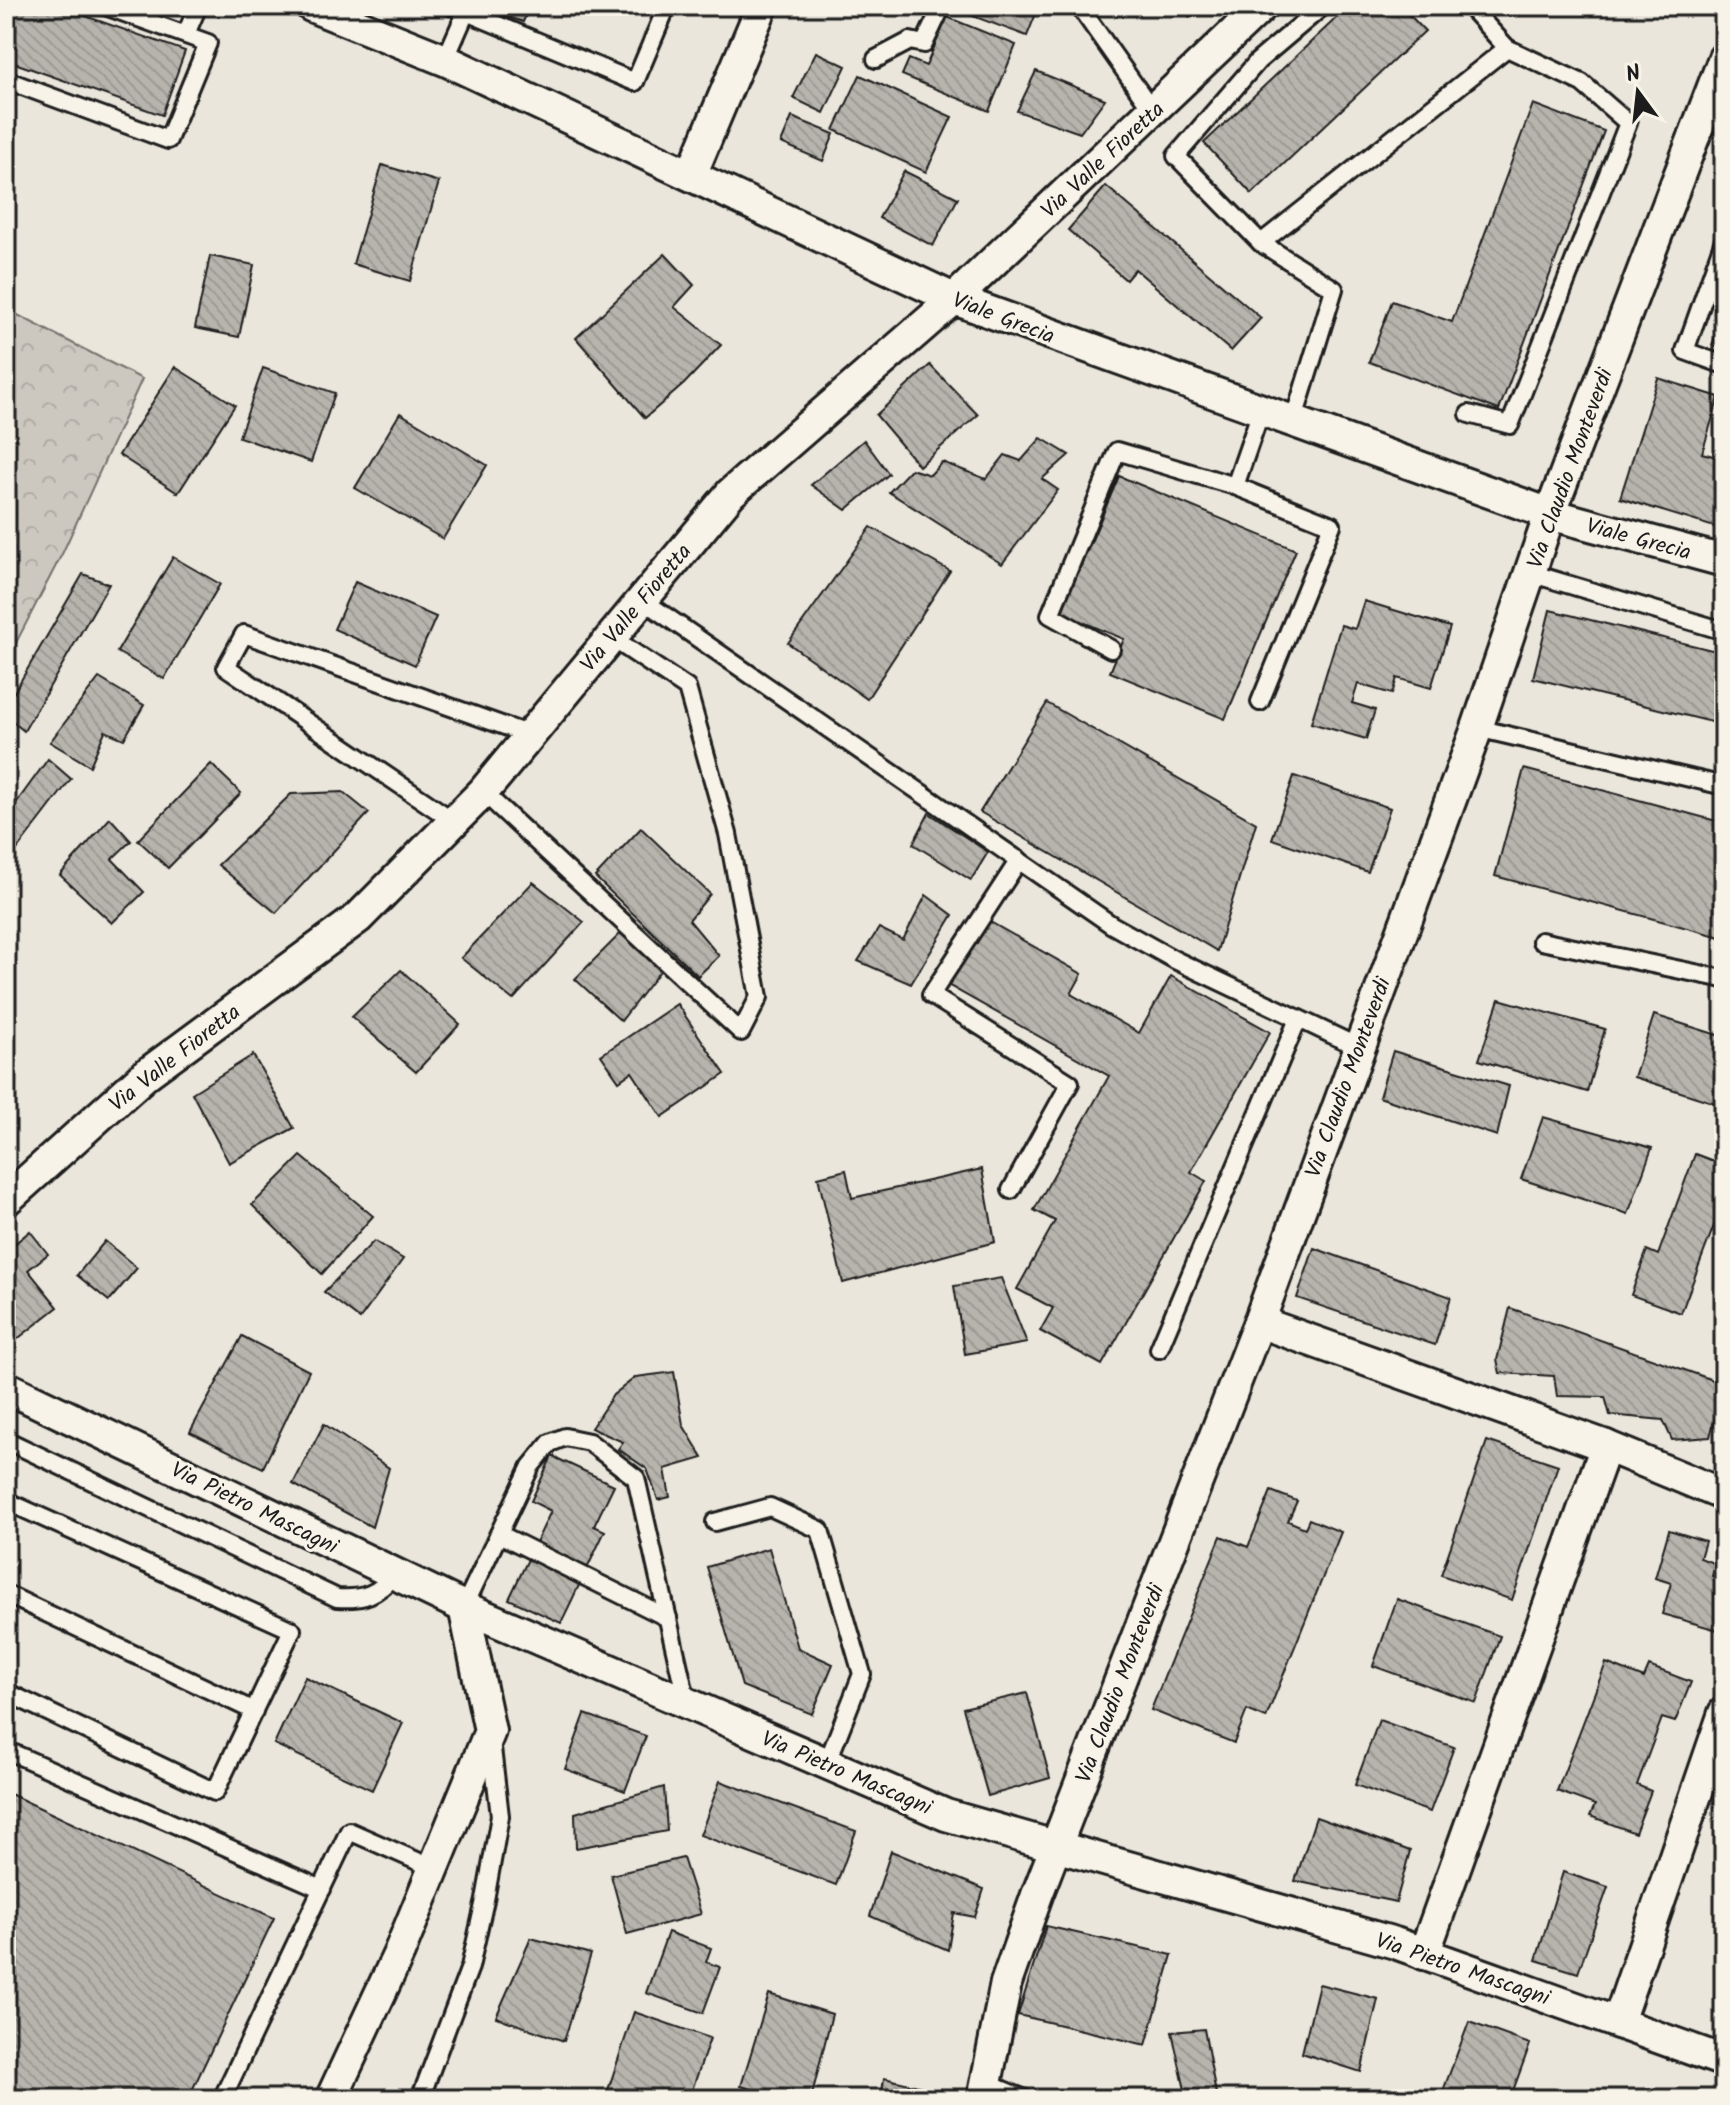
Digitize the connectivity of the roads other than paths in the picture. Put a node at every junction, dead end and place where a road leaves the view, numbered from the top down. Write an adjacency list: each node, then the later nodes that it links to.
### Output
1 (105, 6): 12 (lane)
2 (198, 6): 12 (lane)
3 (311, 6): 16 (street, Viale Grecia)
4 (667, 6): 11 (lane)
5 (762, 6): 19 (street)
6 (942, 6): 15 (lane)
7 (1079, 6): 18 (lane)
8 (1262, 6): 18 (street, Via Valle Fioretta)
9 (1323, 6): 21 (lane)
10 (1469, 6): 13 (lane)
11 (459, 9): 16 (lane)
12 (186, 34): 17 (lane)
13 (1507, 48): 21 (lane); 25 (lane)
14 (1724, 58): 28 (street, Via Claudio Monteverdi)
15 (876, 59)
16 (445, 60): 19 (street, Viale Grecia)
17 (6, 80)
18 (1153, 111): 22 (street, Via Valle Fioretta)
19 (691, 175): 22 (street, Viale Grecia)
20 (1724, 240): 23 (lane)
21 (1261, 243): 26 (lane)
22 (954, 299): 24 (street, Viale Grecia); 31 (street, Via Valle Fioretta)
23 (1724, 365)
24 (1261, 411): 26 (street, Viale Grecia); 27 (lane)
25 (1469, 414)
26 (1293, 422): 28 (street, Viale Grecia)
27 (1235, 486): 34 (lane); 35 (lane)
28 (1550, 514): 29 (street, Viale Grecia); 30 (street, Via Claudio Monteverdi)
29 (1724, 561)
30 (1530, 573): 32 (lane); 36 (street, Via Claudio Monteverdi)
31 (641, 599): 33 (street, Via Valle Fioretta); 41 (lane)
32 (1724, 631)
33 (609, 636): 37 (street, Via Valle Fioretta); 39 (lane)
34 (1111, 649)
35 (1260, 702)
36 (1477, 728): 38 (lane); 45 (street, Via Claudio Monteverdi)
37 (530, 735): 39 (street, Via Valle Fioretta); 40 (lane)
38 (1724, 786)
39 (483, 792): 40 (street, Via Valle Fioretta)
40 (455, 822): 47 (street, Via Valle Fioretta)
41 (1019, 860): 44 (lane); 46 (lane)
42 (1541, 941): 43 (lane)
43 (1724, 979)
44 (1298, 1019): 45 (lane); 49 (lane)
45 (1358, 1047): 48 (street, Via Claudio Monteverdi)
46 (1011, 1190)
47 (6, 1200)
48 (1259, 1322): 52 (street); 68 (street, Via Claudio Monteverdi)
49 (1159, 1349)
50 (6, 1387): 57 (street, Via Pietro Mascagni)
51 (6, 1440): 57 (lane)
52 (1606, 1446): 53 (street); 71 (street)
53 (1723, 1492)
54 (6, 1501): 63 (lane)
55 (715, 1522): 67 (lane)
56 (499, 1534): 59 (lane); 60 (lane); 60 (lane)
57 (395, 1574): 59 (street, Via Pietro Mascagni)
58 (6, 1594): 63 (lane)
59 (464, 1607): 62 (street, Via Pietro Mascagni); 65 (street)
60 (668, 1618): 62 (lane)
61 (6, 1692): 63 (lane)
62 (687, 1703): 67 (street, Via Pietro Mascagni)
63 (254, 1711)
64 (1724, 1713): 72 (street)
65 (490, 1731): 69 (street); 77 (lane)
66 (6, 1750): 70 (lane)
67 (827, 1763): 68 (street, Via Pietro Mascagni)
68 (1056, 1846): 71 (street, Via Pietro Mascagni); 74 (street, Via Claudio Monteverdi)
69 (433, 1868): 70 (lane); 76 (street)
70 (322, 1889): 75 (lane)
71 (1424, 1954): 72 (street, Via Pietro Mascagni)
72 (1618, 2022): 73 (street, Via Pietro Mascagni)
73 (1724, 2061)
74 (984, 2091): 78 (lane)
75 (222, 2099)
76 (331, 2099)
77 (420, 2099)
78 (1025, 2099)

